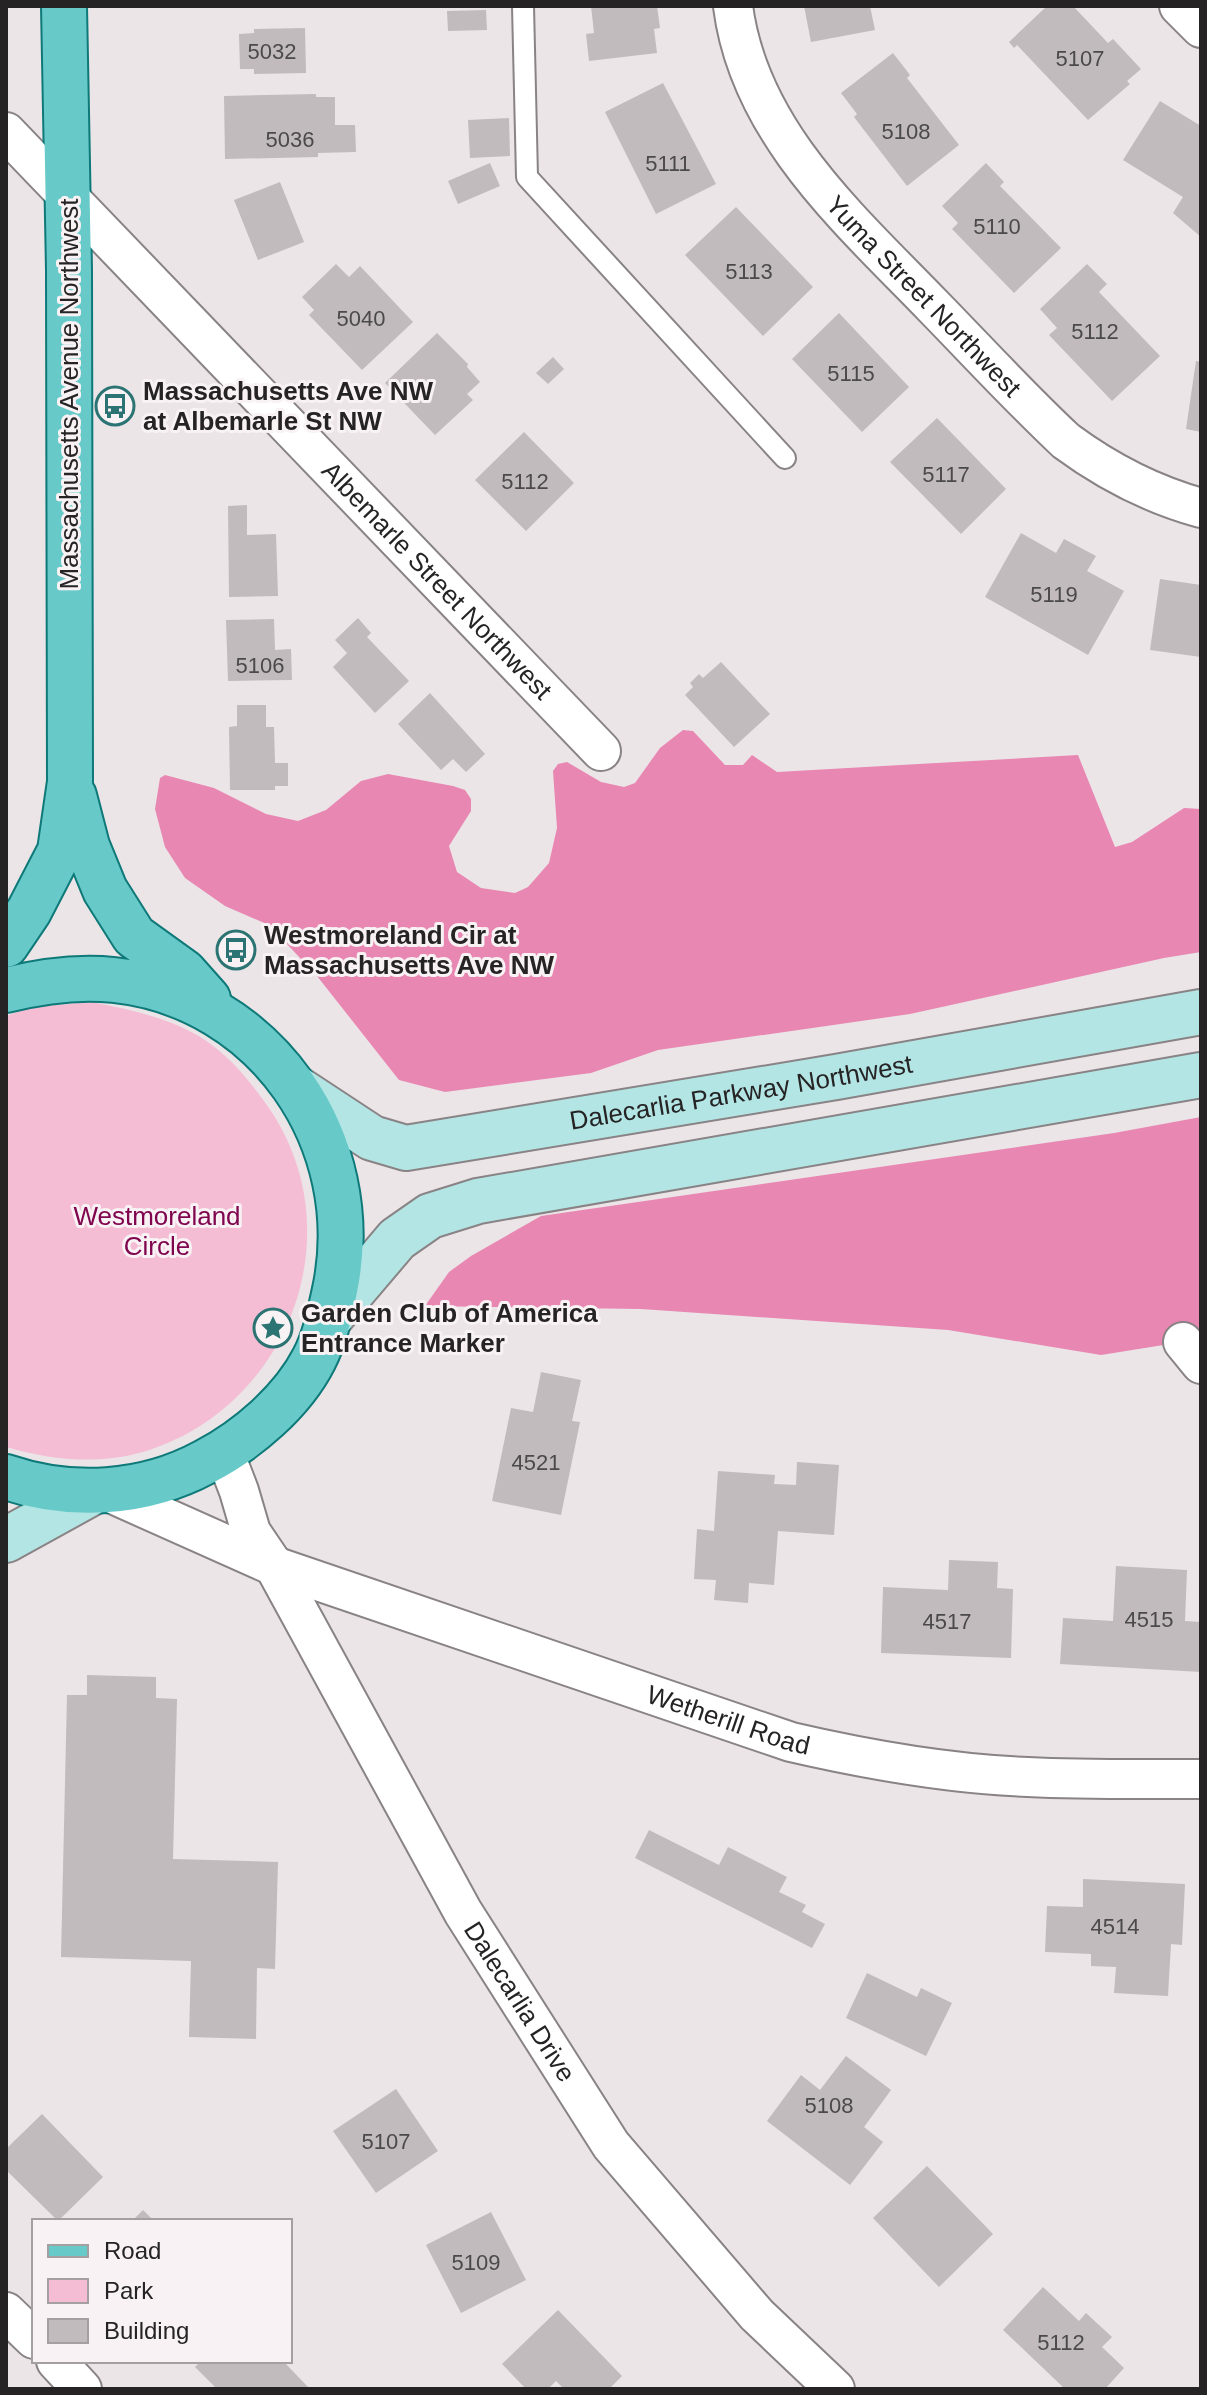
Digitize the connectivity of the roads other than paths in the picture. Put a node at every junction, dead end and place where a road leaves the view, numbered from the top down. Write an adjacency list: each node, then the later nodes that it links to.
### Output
1 (64, 6): 7 (main road, Massachusetts Avenue Northwest)
2 (523, 6): 8 (lane)
3 (733, 6): 9 (street, Yuma Street Northwest)
4 (1179, 6): 5 (street)
5 (1201, 28)
6 (6, 132): 7 (street, Albemarle Street Northwest)
7 (68, 197): 10 (street, Albemarle Street Northwest); 11 (main road, Massachusetts Avenue Northwest)
8 (785, 458)
9 (1201, 508)
10 (601, 751)
11 (70, 782): 12 (main road, Massachusetts Avenue Northwest); 15 (main road, Massachusetts Avenue Northwest)
12 (6, 945)
13 (6, 990): 15 (main road)
14 (1201, 1012): 17 (main road, Dalecarlia Parkway Northwest)
15 (226, 1020): 17 (main road)
16 (1201, 1075): 18 (main road)
17 (296, 1088): 18 (main road)
18 (329, 1319): 19 (main road)
19 (224, 1452): 21 (main road); 23 (street, Dalecarlia Drive)
20 (6, 1477): 21 (main road)
21 (100, 1491): 22 (main road); 23 (street)
22 (6, 1540)
23 (274, 1566): 24 (street, Wetherill Road); 29 (street, Dalecarlia Drive)
24 (1201, 1779)
25 (6, 2312): 26 (street)
26 (32, 2337)
27 (58, 2363): 28 (street)
28 (82, 2389)
29 (835, 2389)

